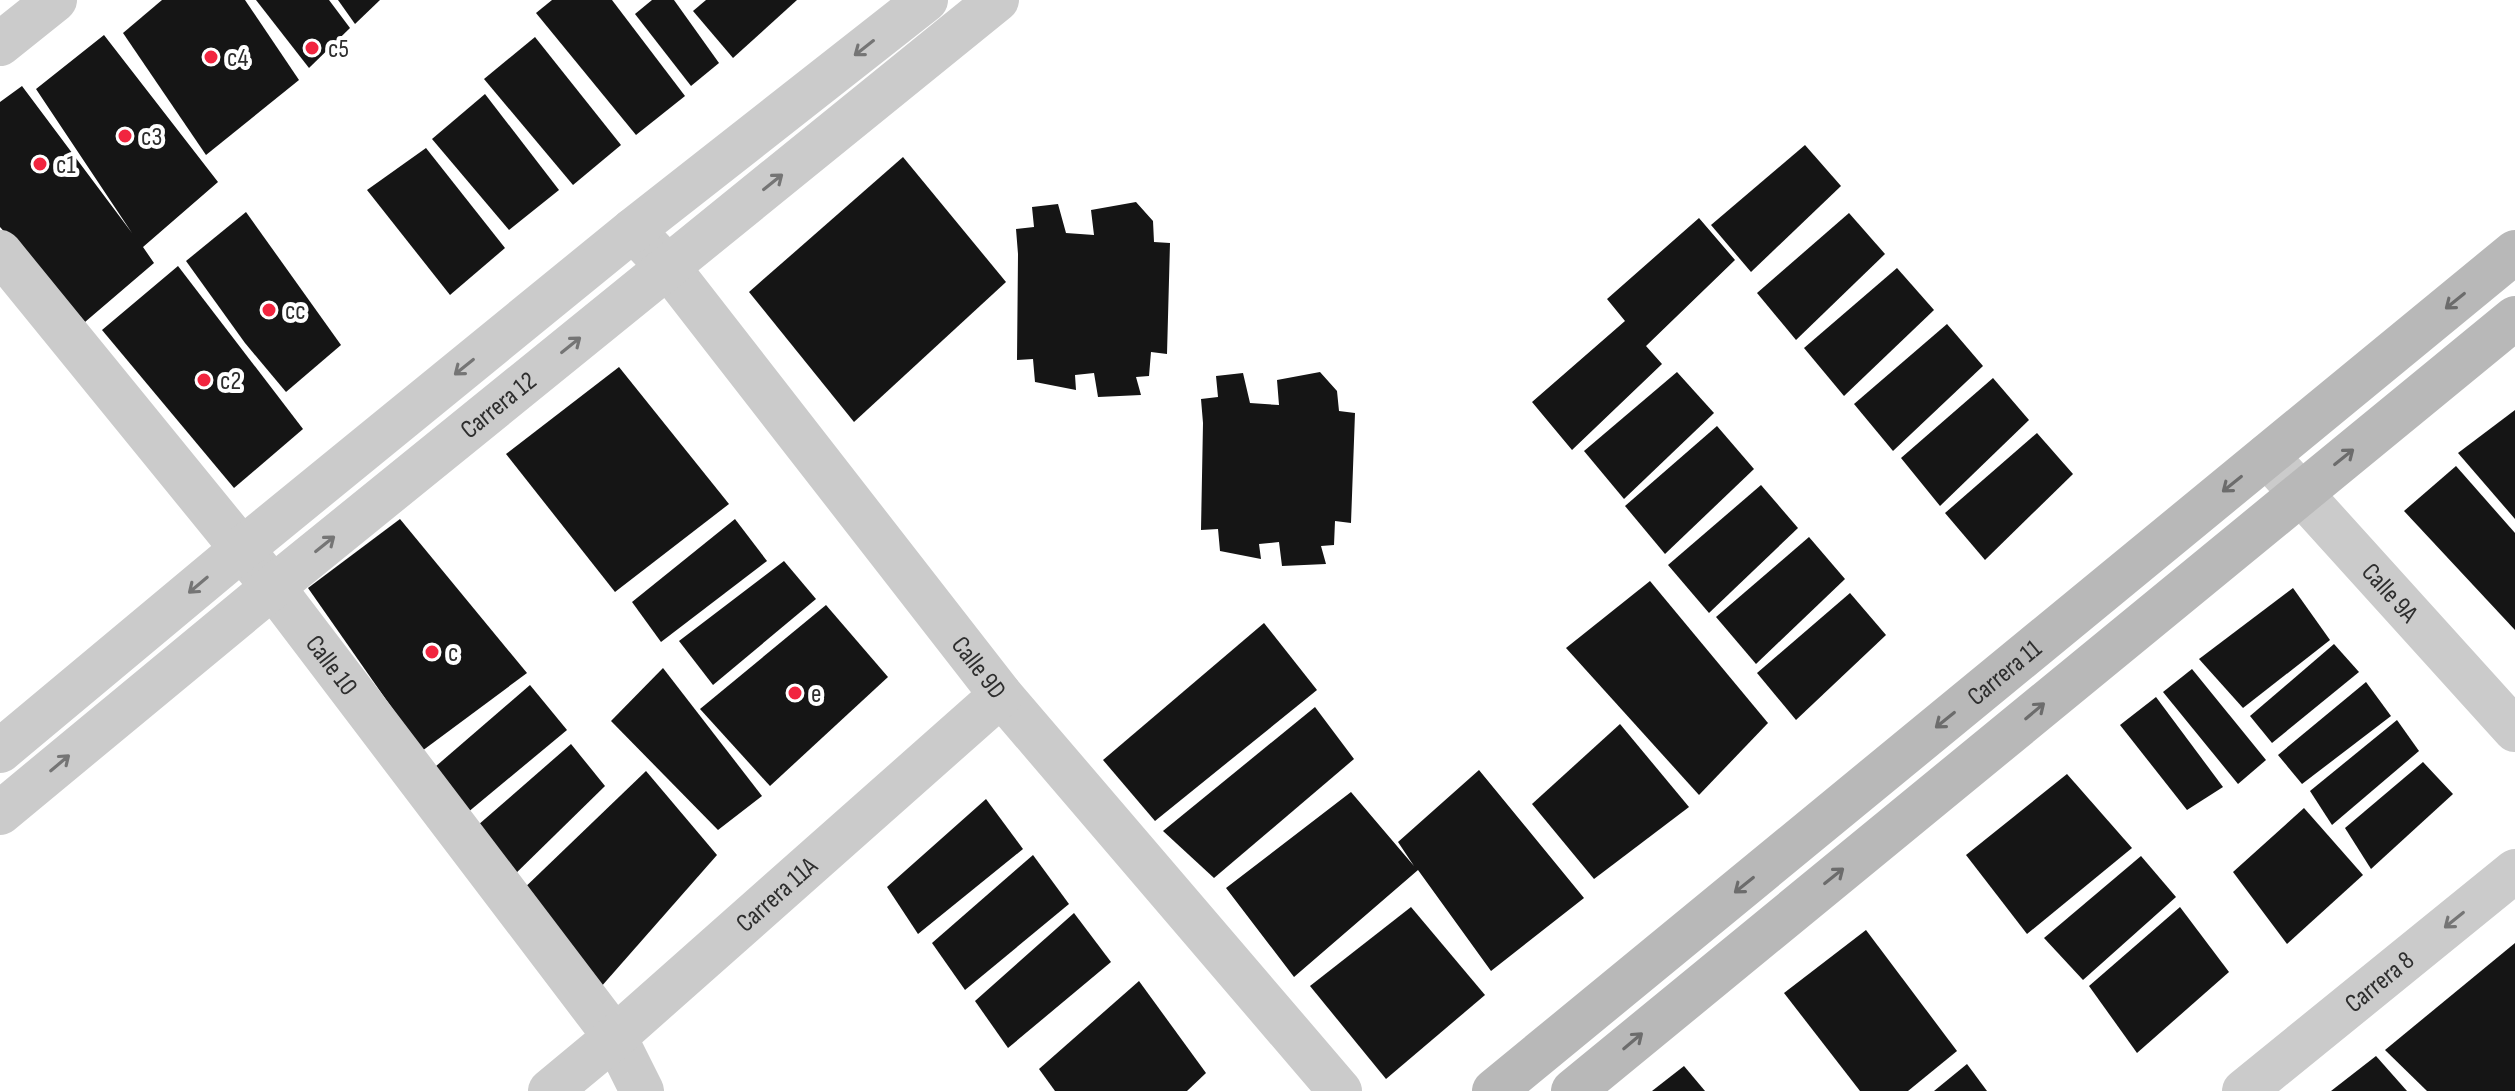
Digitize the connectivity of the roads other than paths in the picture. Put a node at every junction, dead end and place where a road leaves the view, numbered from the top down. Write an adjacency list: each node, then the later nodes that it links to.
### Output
1 (55, 0): 4 (street)
2 (926, 0): 5 (street, Carrera 12, one-way to 5)
3 (997, 0): 8 (street, Carrera 12, one-way to 3)
4 (0, 44)
5 (633, 230): 8 (street, Calle 9D); 12 (street, Carrera 12, one-way to 12)
6 (0, 252): 12 (street, Calle 10)
7 (2515, 252): 10 (main road, Carrera 11, one-way to 10)
8 (668, 267): 13 (street, Carrera 12, one-way to 8); 14 (street, Calle 9D)
9 (2515, 318): 11 (main road, Carrera 11, one-way to 9)
10 (2267, 456): 11 (street, Calle 9A); 23 (main road, Carrera 11, one-way to 23)
11 (2300, 493): 15 (street, Calle 9A); 24 (main road, Carrera 11, one-way to 11)
12 (242, 549): 13 (street, Calle 10); 16 (street, Carrera 12, one-way to 16)
13 (273, 587): 17 (street, Carrera 12, one-way to 13); 19 (street, Calle 10)
14 (1001, 695): 19 (street, Carrera 11A); 22 (street, Calle 9D)
15 (2515, 730)
16 (0, 751)
17 (0, 813)
18 (2515, 871): 25 (street, Carrera 8, one-way to 25)
19 (615, 1037): 20 (street, Carrera 11A); 21 (street, Calle 10)
20 (550, 1091)
21 (642, 1091)
22 (1340, 1091)
23 (1494, 1091)
24 (1573, 1091)
25 (2244, 1091)

